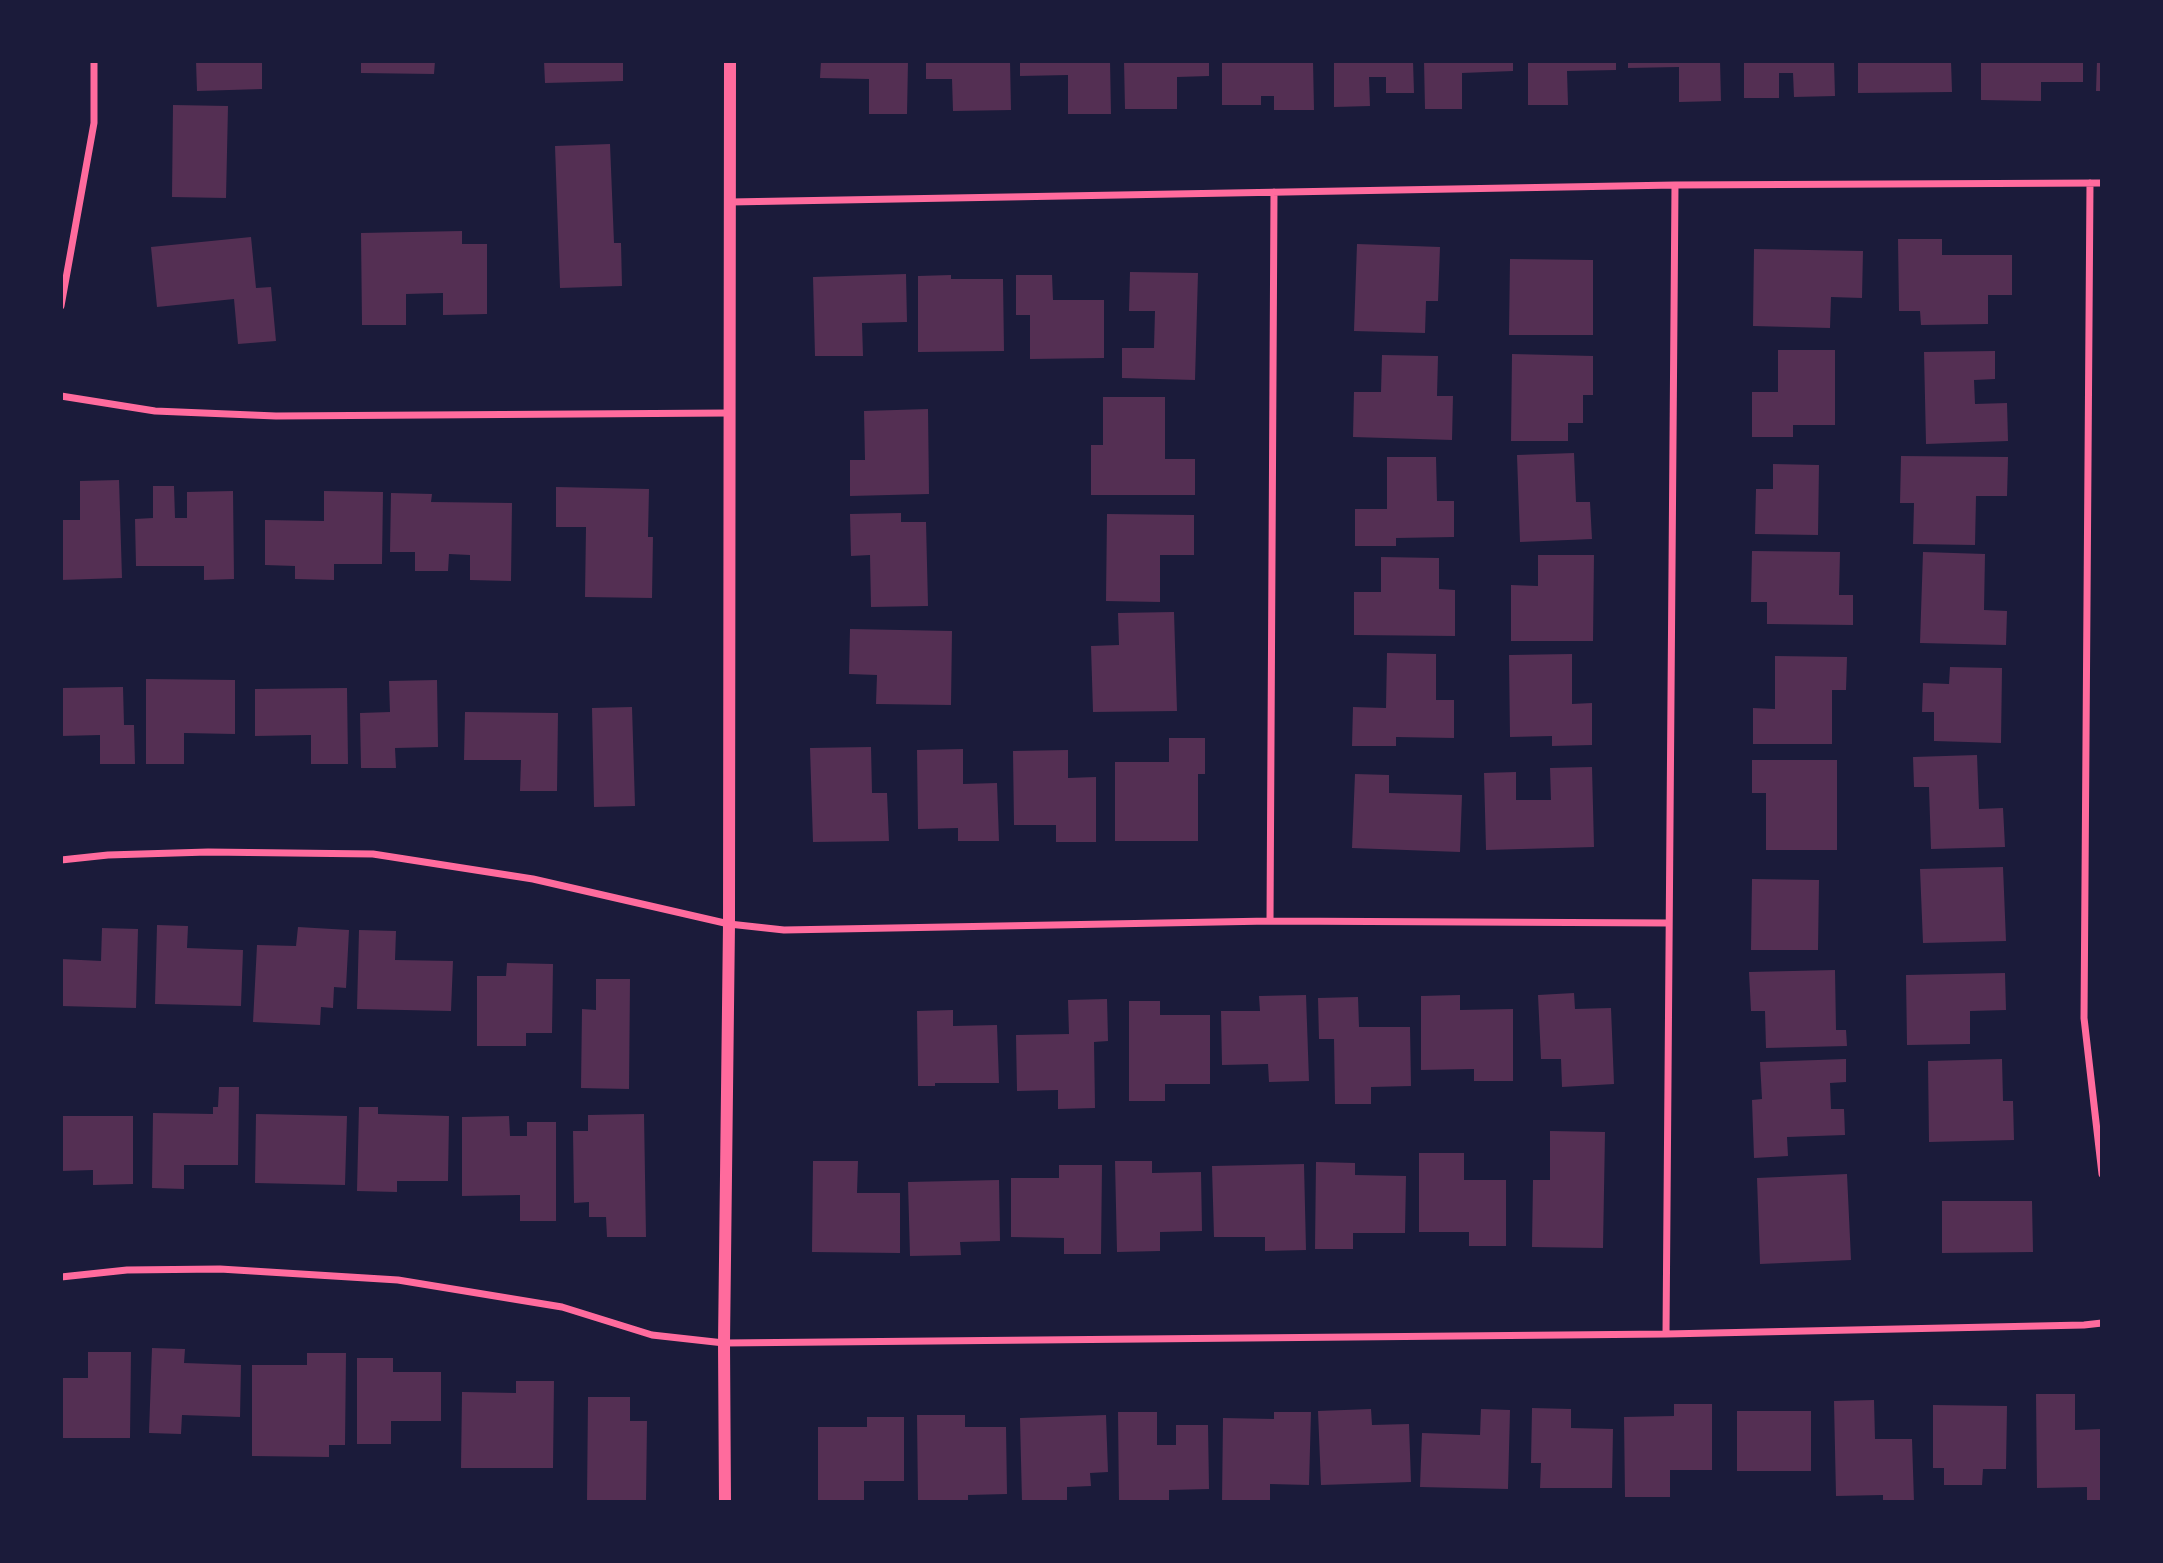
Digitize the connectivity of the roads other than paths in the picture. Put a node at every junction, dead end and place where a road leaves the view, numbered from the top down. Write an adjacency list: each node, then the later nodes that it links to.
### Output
1 (94, 61): 8 (street)
2 (730, 61): 7 (street)
3 (2090, 183): 4 (street); 5 (street); 15 (street)
4 (2102, 183)
5 (1675, 185): 6 (street); 13 (street)
6 (1274, 192): 7 (street); 12 (street)
7 (730, 202): 10 (street)
8 (61, 306)
9 (61, 396): 10 (street)
10 (729, 413): 14 (street)
11 (61, 860): 14 (street)
12 (1269, 921): 13 (street); 14 (street)
13 (1669, 923): 18 (street)
14 (729, 924): 19 (street)
15 (2102, 1174)
16 (61, 1277): 19 (street)
17 (2102, 1323): 18 (street)
18 (1667, 1334): 19 (street)
19 (724, 1343): 20 (street)
20 (725, 1502)

